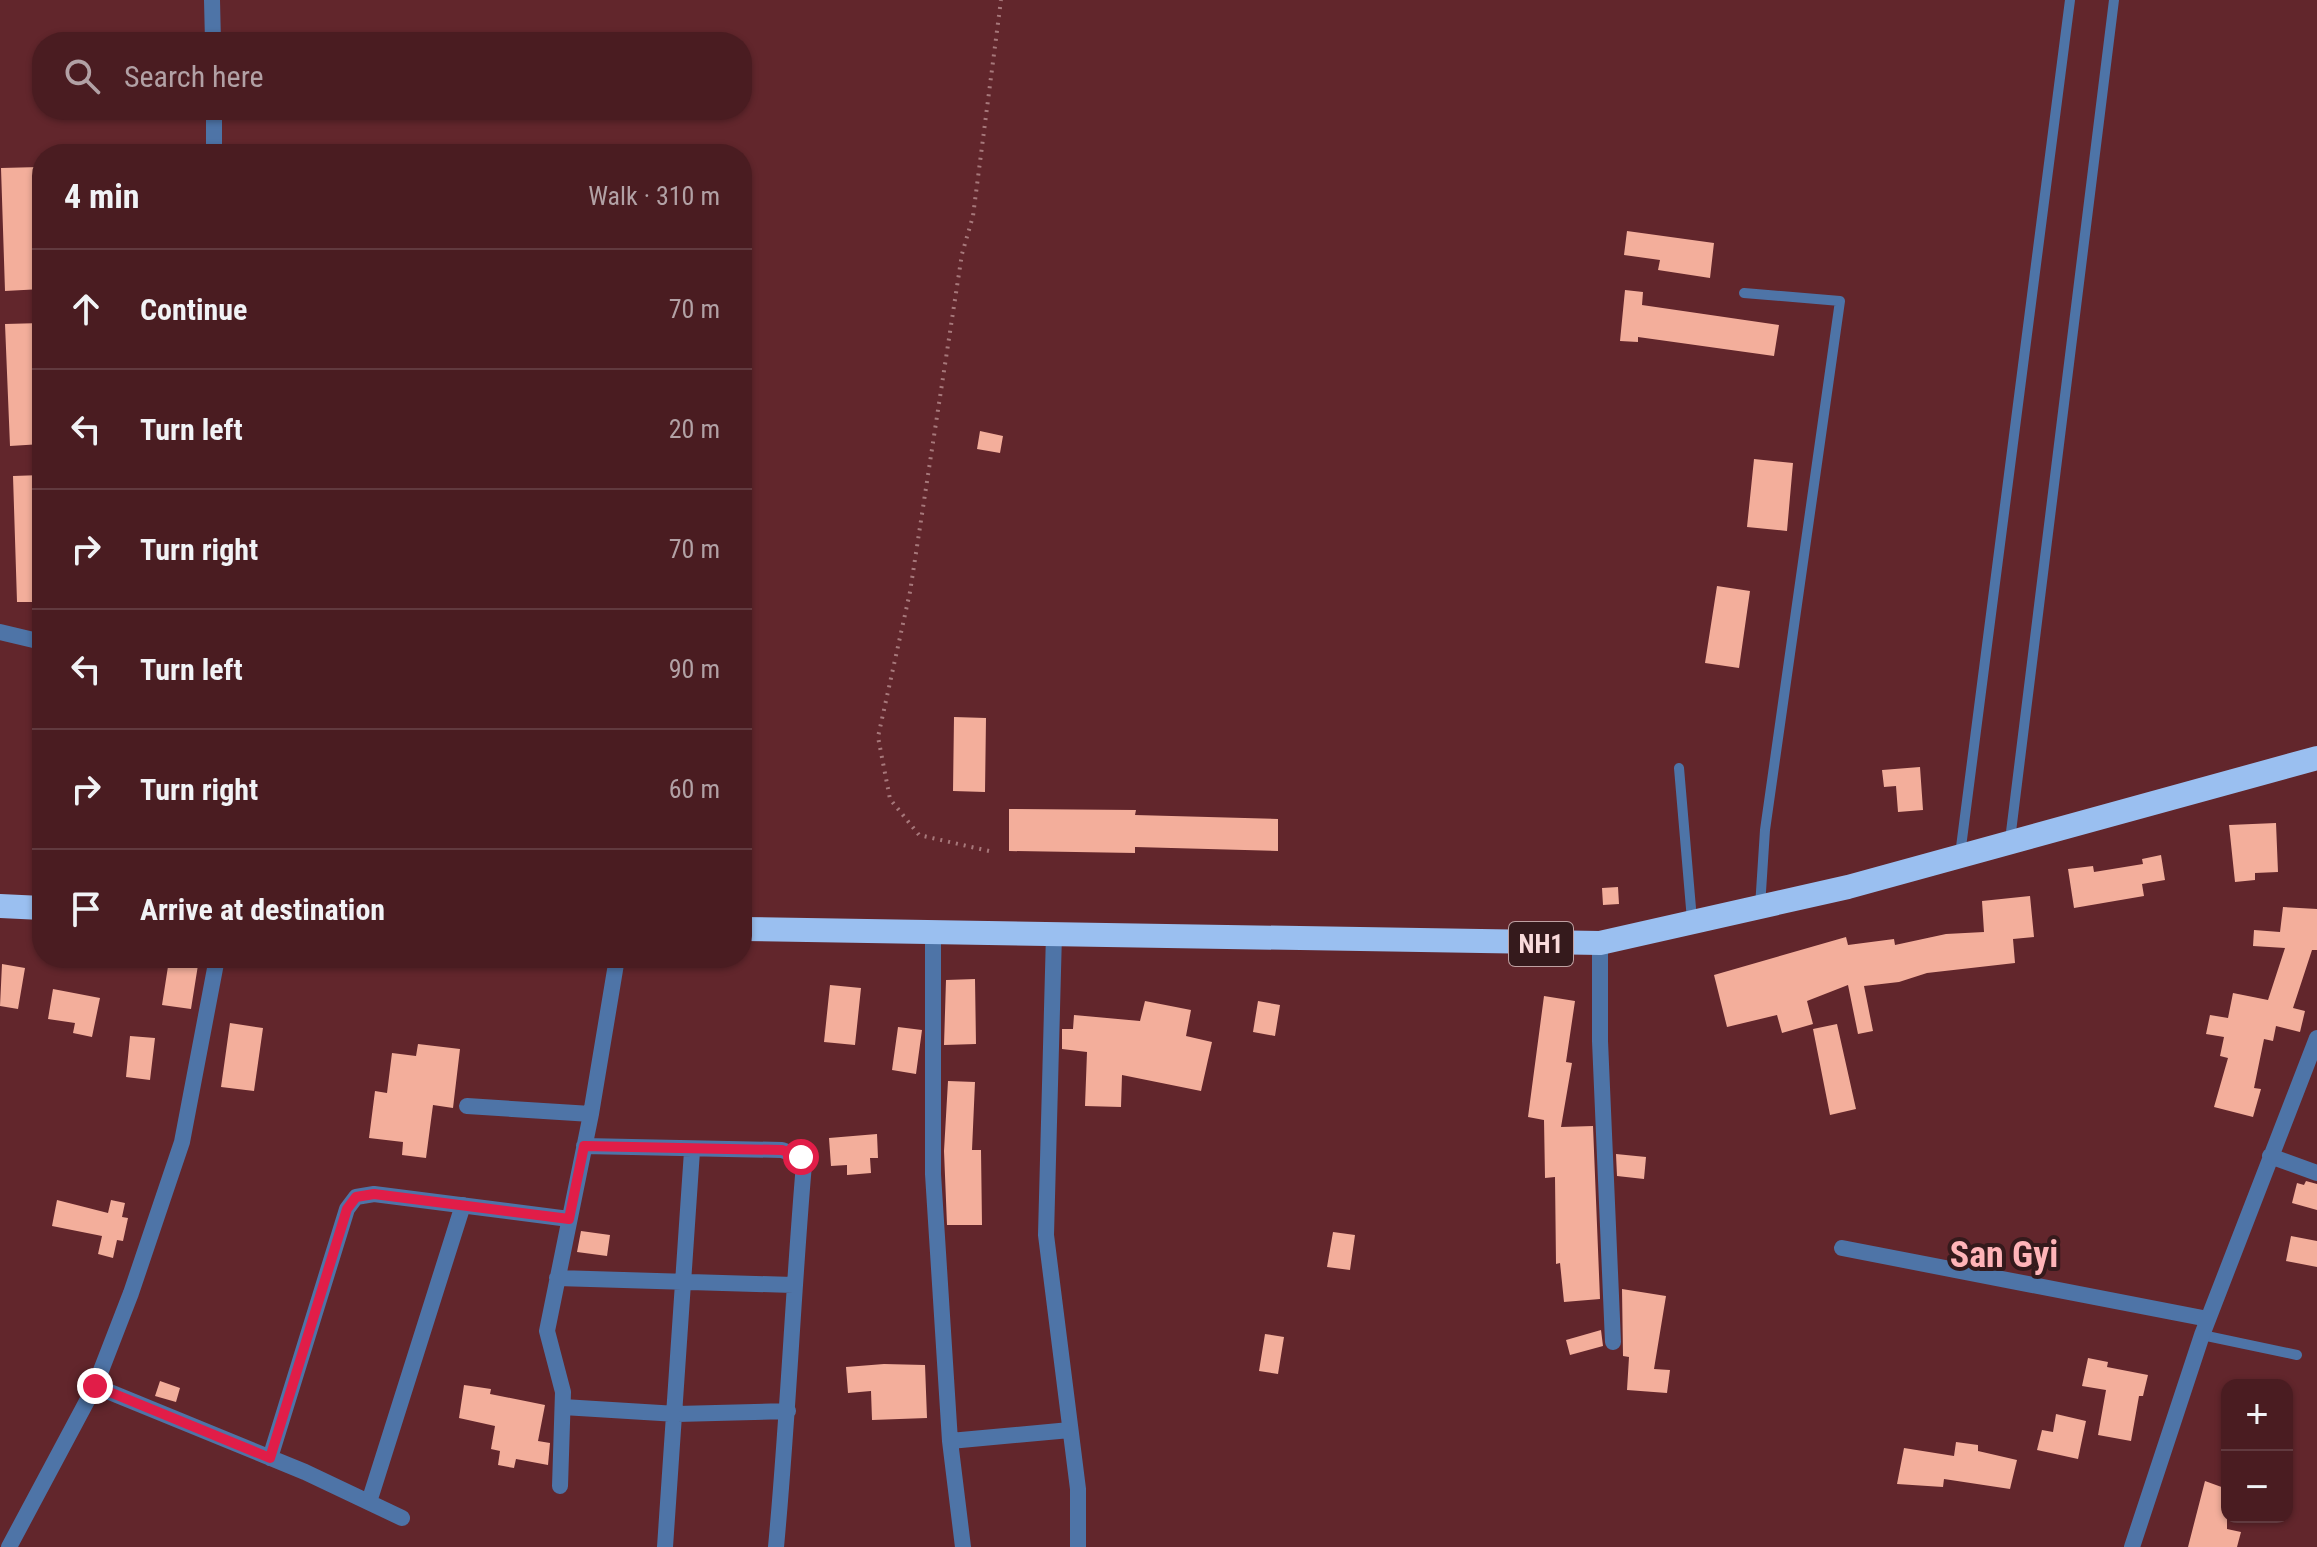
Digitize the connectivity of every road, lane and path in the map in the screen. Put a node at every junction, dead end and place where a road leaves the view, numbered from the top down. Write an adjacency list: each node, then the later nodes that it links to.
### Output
1 (212, 0): 5 (street)
2 (1001, 0): 14 (path)
3 (2070, 0): 15 (lane)
4 (2114, 0): 13 (lane)
5 (213, 32)
6 (214, 120): 7 (street)
7 (214, 144)
8 (1744, 293): 18 (lane)
9 (0, 632): 10 (street)
10 (32, 640)
11 (2317, 758): 13 (highway, NH1)
12 (1679, 768): 19 (lane)
13 (2010, 842): 15 (highway, NH1)
14 (989, 851)
15 (1960, 856): 18 (highway, NH1)
16 (0, 906): 17 (highway)
17 (32, 908)
18 (1760, 909): 19 (highway, NH1)
19 (1693, 922): 23 (highway, NH1)
20 (752, 929): 21 (highway, NH1)
21 (933, 933): 22 (highway, NH1); 47 (street)
22 (1054, 934): 23 (highway, NH1); 46 (street)
23 (1600, 943): 40 (street)
24 (215, 968): 42 (street)
25 (615, 968): 28 (street)
26 (2317, 1038): 31 (street)
27 (467, 1106): 28 (street)
28 (591, 1114): 29 (street)
29 (584, 1146): 30 (street); 34 (street)
30 (692, 1151): 37 (street); 38 (street)
31 (2270, 1156): 32 (street); 39 (street)
32 (2317, 1173)
33 (463, 1205): 34 (street); 48 (street); 50 (street)
34 (569, 1219): 36 (street)
35 (1842, 1248): 39 (street)
36 (557, 1278): 37 (street); 43 (street)
37 (682, 1281): 38 (street); 45 (street)
38 (793, 1285): 44 (street)
39 (2205, 1327): 41 (lane); 57 (street)
40 (1613, 1342)
41 (2297, 1355)
42 (95, 1386): 48 (street); 52 (street)
43 (563, 1407): 45 (street); 49 (street)
44 (788, 1411): 45 (street); 54 (street)
45 (677, 1414): 53 (street)
46 (1070, 1430): 47 (street); 56 (street)
47 (950, 1441): 55 (street)
48 (270, 1458): 50 (street)
49 (560, 1486)
50 (369, 1502): 51 (street)
51 (402, 1518)
52 (9, 1547)
53 (665, 1547)
54 (776, 1547)
55 (963, 1547)
56 (1078, 1547)
57 (2132, 1547)

